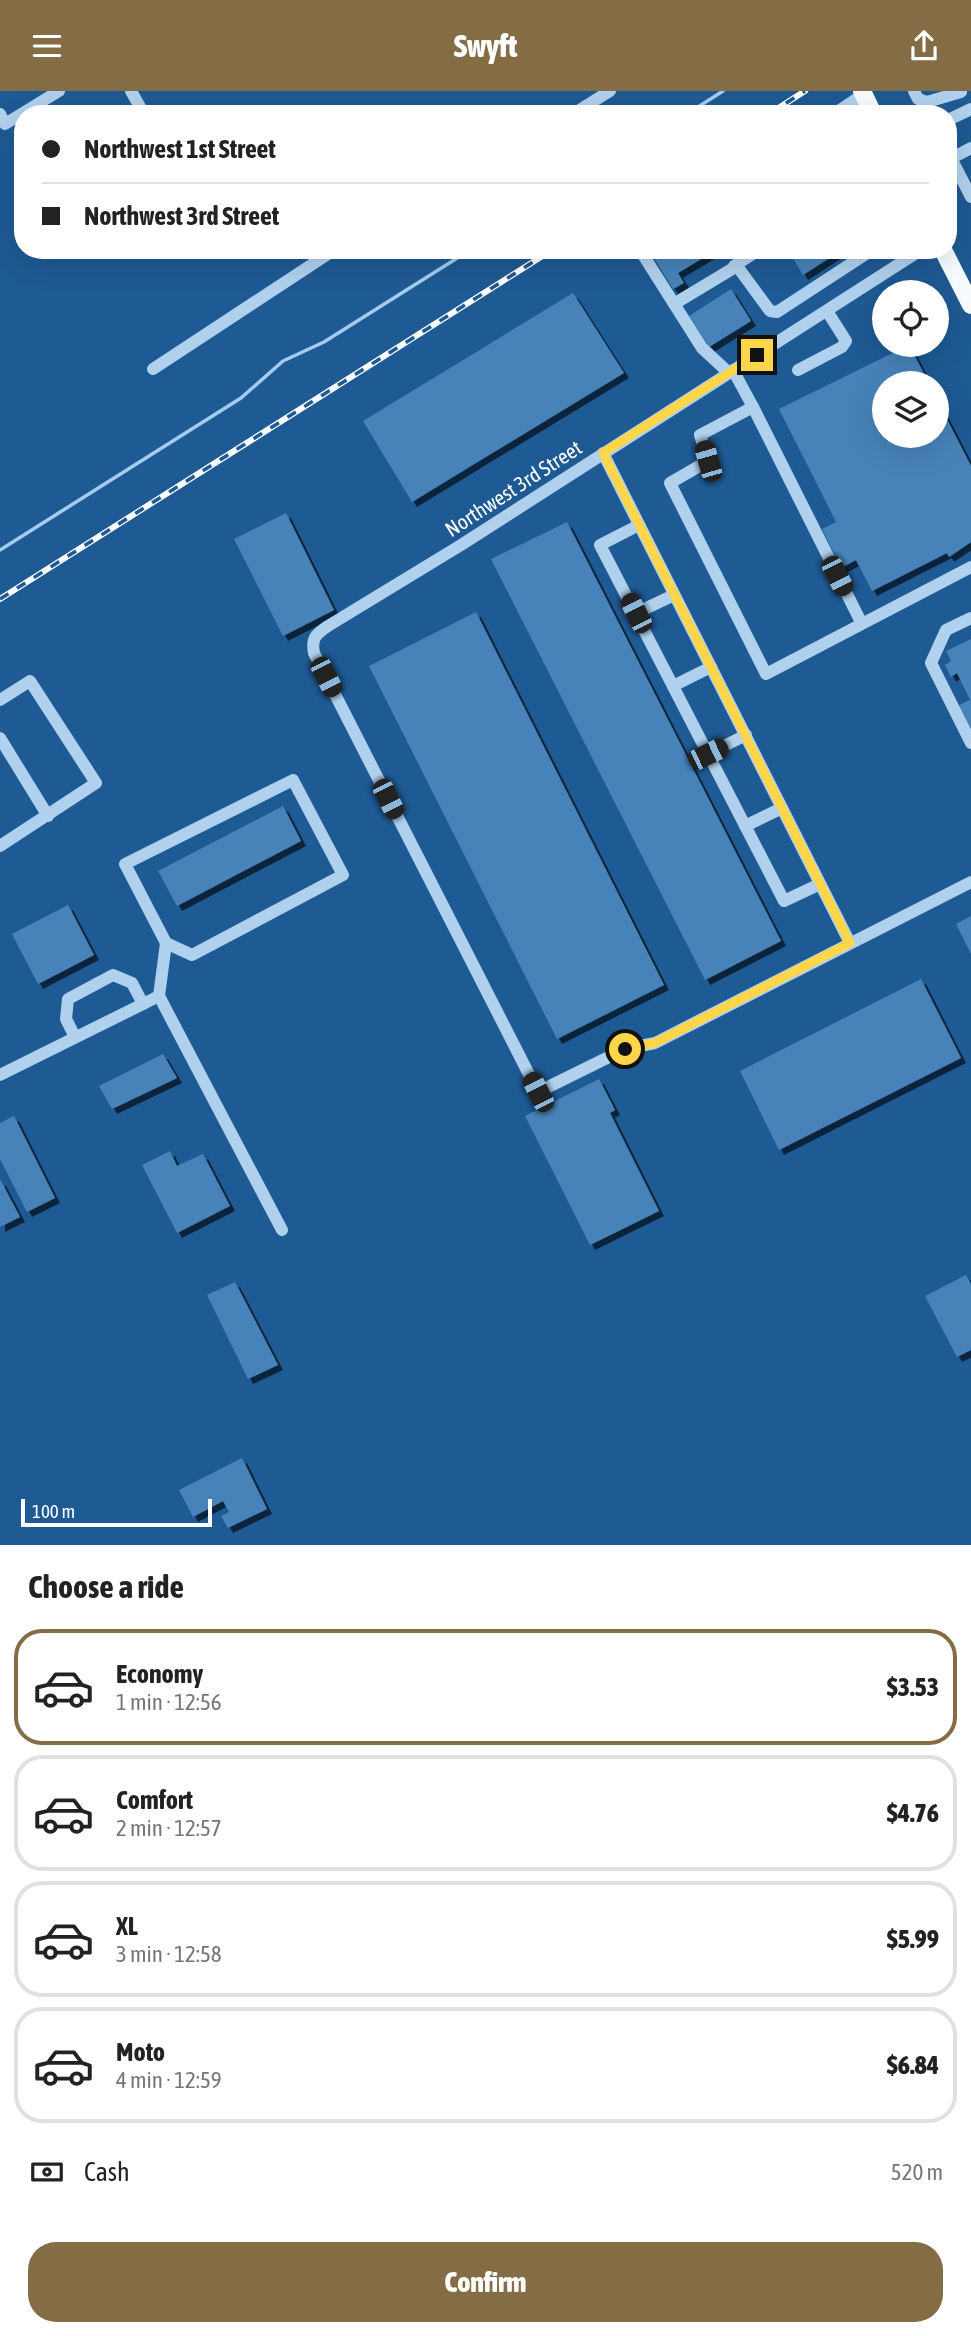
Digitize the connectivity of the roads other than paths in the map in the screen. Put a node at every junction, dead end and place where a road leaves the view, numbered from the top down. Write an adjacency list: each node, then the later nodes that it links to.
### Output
1 (59, 91): 6 (street)
2 (611, 91): 7 (street)
3 (914, 91): 5 (street)
4 (863, 92): 8 (street)
5 (961, 92): 9 (street)
6 (30, 105)
7 (588, 105)
8 (846, 105)
9 (970, 109)
10 (957, 172): 11 (street)
11 (971, 197)
12 (320, 259): 22 (street)
13 (646, 259): 19 (street)
14 (745, 259): 18 (street)
15 (858, 259): 18 (street)
16 (907, 259): 21 (street, Northwest 3rd Street)
17 (948, 259): 20 (main road)
18 (734, 266): 19 (street)
19 (674, 304): 24 (street)
20 (971, 305)
21 (827, 311): 23 (street); 24 (street, Northwest 3rd Street)
22 (153, 369)
23 (798, 370)
24 (731, 371): 25 (street); 26 (street, Northwest 3rd Street)
25 (752, 407): 32 (street); 32 (street)
26 (603, 453): 27 (street); 47 (street, Northwest 3rd Street)
27 (639, 525): 29 (street); 30 (street)
28 (971, 567): 32 (street)
29 (674, 594): 30 (street); 33 (street)
30 (636, 613): 34 (street)
31 (971, 618): 38 (street)
32 (862, 624)
33 (711, 667): 34 (street); 36 (street)
34 (673, 686): 39 (street)
35 (0, 700): 41 (street)
36 (746, 735): 39 (street); 40 (street)
37 (0, 738): 41 (street)
38 (971, 743)
39 (708, 754): 42 (street)
40 (782, 808): 42 (street); 45 (street)
41 (48, 816): 43 (street)
42 (745, 826): 45 (street)
43 (0, 846)
44 (971, 881): 47 (street)
45 (820, 884): 47 (street)
46 (166, 943): 46 (street); 48 (street)
47 (850, 943)
48 (159, 996): 49 (street); 52 (street)
49 (143, 1004): 50 (street); 50 (street)
50 (75, 1037): 51 (street)
51 (2, 1070)
52 (282, 1230)

